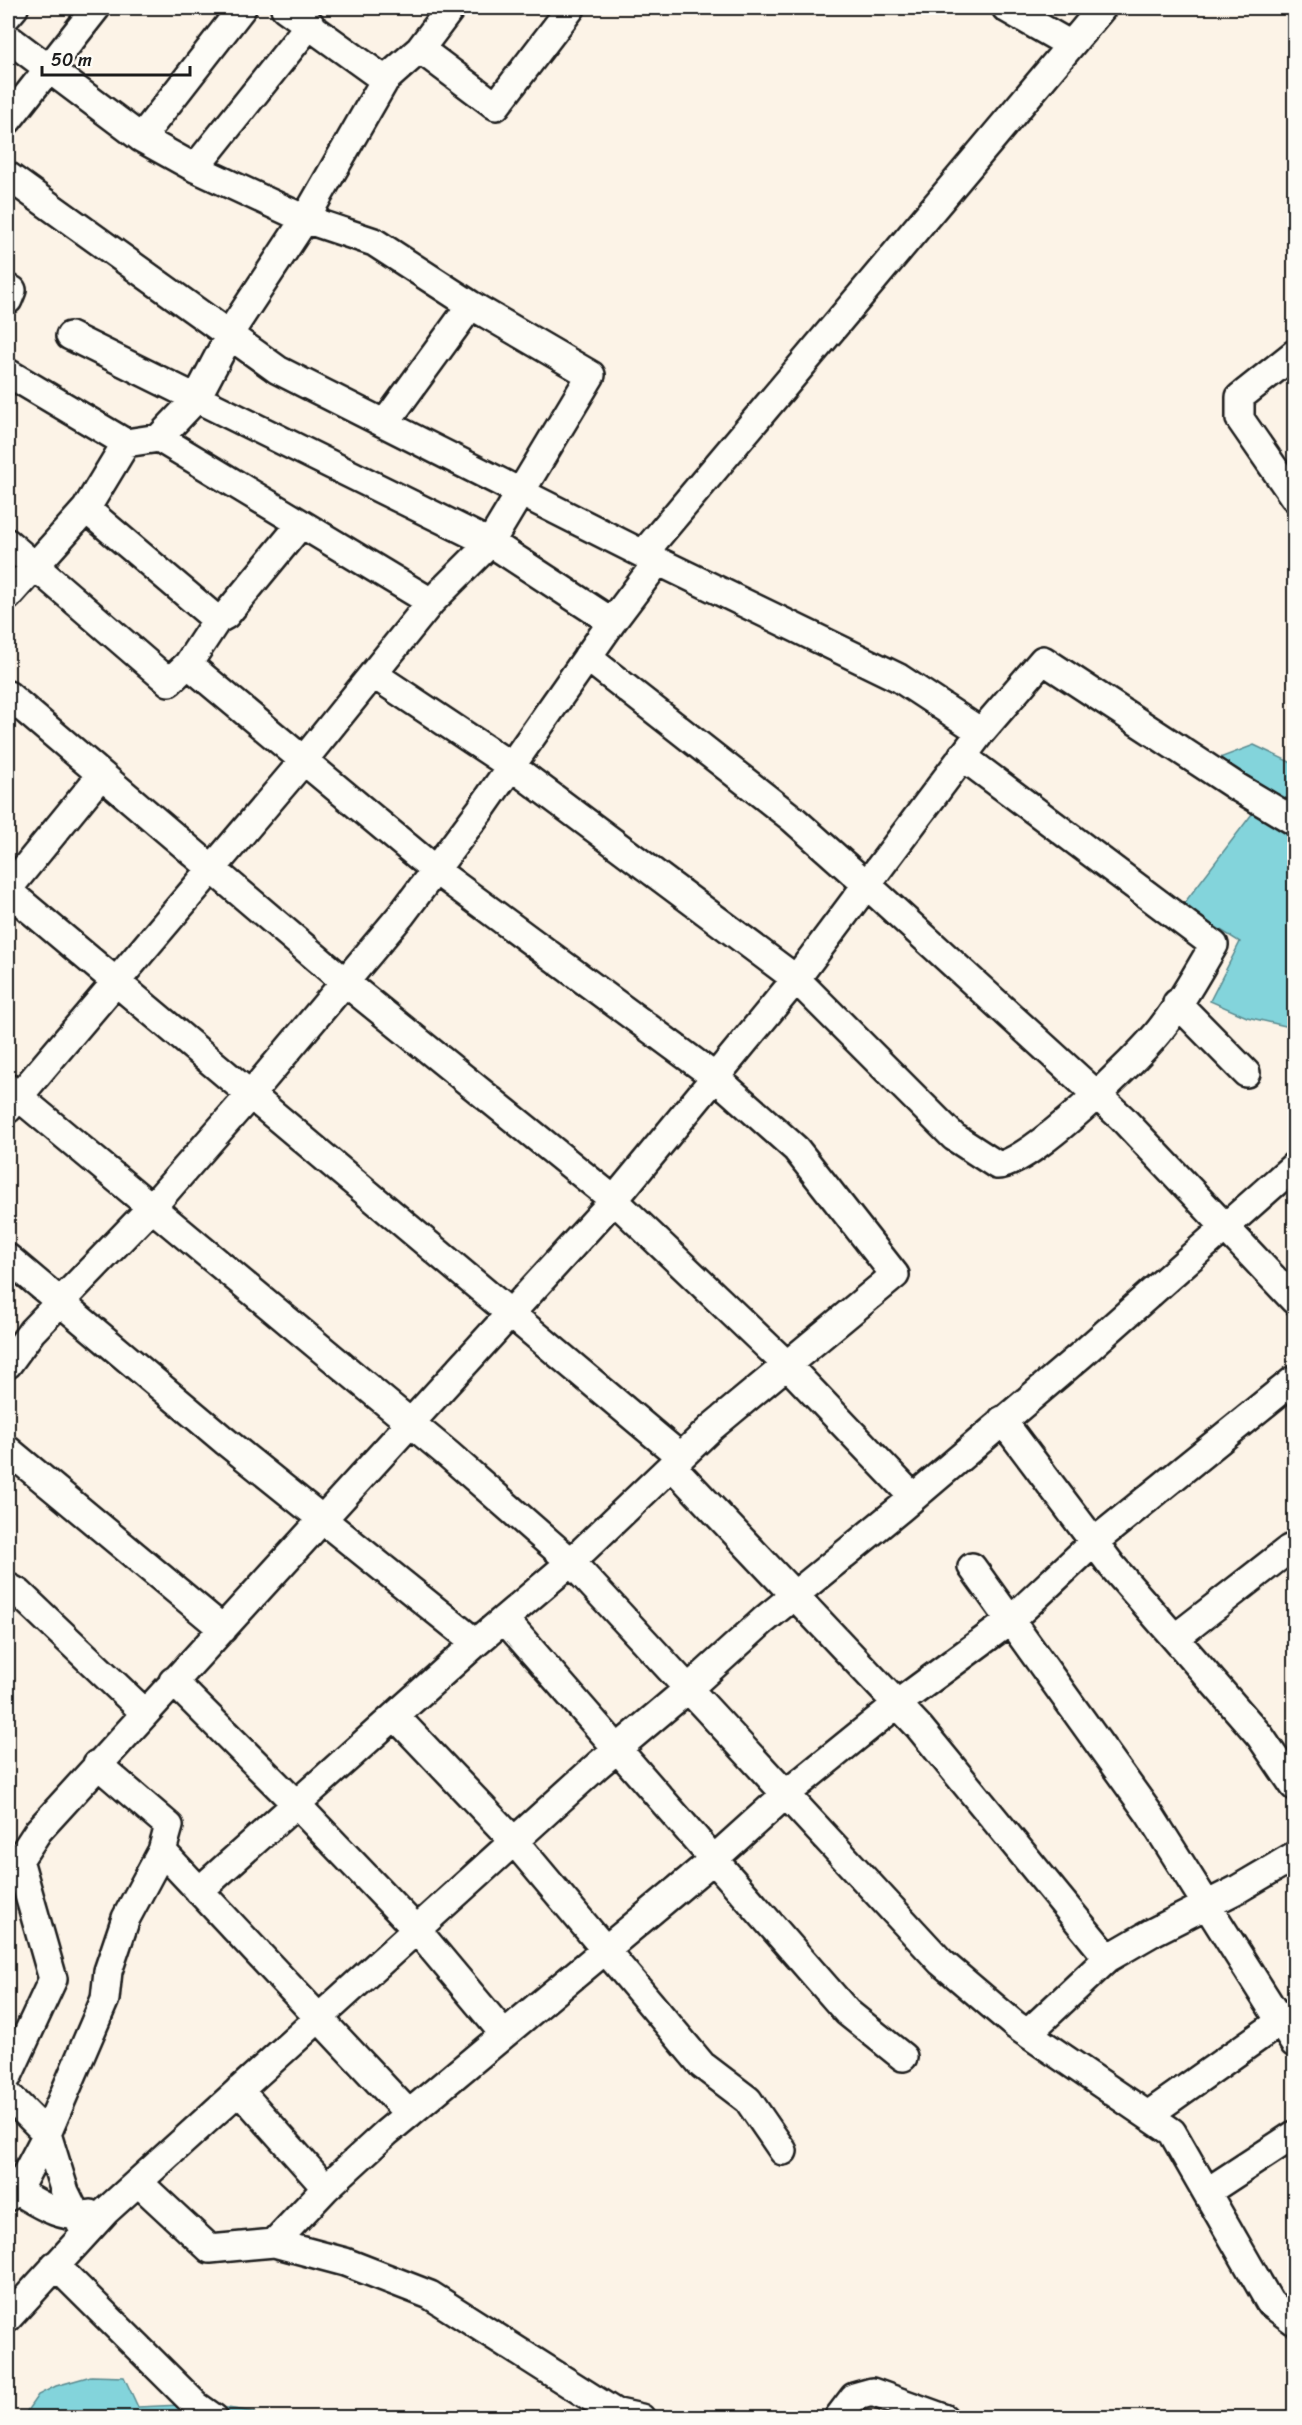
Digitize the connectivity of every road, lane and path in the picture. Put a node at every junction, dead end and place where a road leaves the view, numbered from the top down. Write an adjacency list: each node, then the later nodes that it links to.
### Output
1 (14, 8): 9 (street)
2 (96, 8): 14 (street)
3 (242, 8): 17 (street)
4 (285, 8): 10 (street)
5 (451, 8): 13 (street)
6 (571, 8): 13 (street)
7 (1006, 8): 12 (street)
8 (1102, 8): 12 (street)
9 (8, 15)
10 (310, 24): 15 (street); 18 (street)
11 (8, 38): 14 (street)
12 (1069, 44): 36 (street)
13 (420, 49): 15 (street)
14 (46, 69): 16 (street); 17 (street)
15 (385, 80): 20 (street)
16 (8, 120)
17 (141, 138): 18 (street)
18 (195, 168): 20 (street)
19 (8, 176): 22 (street)
20 (305, 219): 21 (street); 22 (street)
21 (471, 305): 27 (street); 30 (street)
22 (229, 335): 26 (street); 27 (street)
23 (70, 336): 26 (street)
24 (1294, 354): 31 (street)
25 (8, 373): 29 (street)
26 (195, 399): 28 (street); 35 (street)
27 (385, 423): 30 (street)
28 (159, 438): 29 (street); 33 (street)
29 (126, 443): 32 (street)
30 (521, 492): 35 (street); 36 (street)
31 (1294, 497)
32 (86, 509): 37 (street); 40 (street)
33 (300, 524): 39 (street); 40 (street)
34 (8, 543): 37 (street)
35 (490, 543): 39 (street); 41 (street)
36 (650, 558): 41 (street); 46 (street)
37 (35, 567): 38 (street); 43 (street)
38 (8, 596)
39 (431, 602): 44 (street)
40 (217, 620): 43 (street)
41 (612, 622): 42 (street)
42 (587, 657): 49 (street); 54 (street)
43 (188, 664): 48 (street)
44 (374, 674): 48 (street); 49 (street)
45 (8, 695): 50 (street)
46 (981, 732): 47 (street); 51 (street)
47 (963, 756): 54 (street); 59 (street)
48 (303, 762): 52 (street); 53 (street)
49 (511, 766): 53 (street); 56 (street)
50 (101, 775): 52 (street); 55 (street)
51 (1294, 821)
52 (212, 869): 57 (street); 58 (street)
53 (435, 870): 58 (street); 61 (street)
54 (867, 885): 56 (street); 63 (street)
55 (8, 890): 57 (street)
56 (796, 979): 61 (street); 63 (street)
57 (116, 981): 62 (street); 64 (street)
58 (345, 982): 62 (street); 66 (street)
59 (1177, 1003): 60 (street); 63 (street)
60 (1246, 1073)
61 (715, 1077): 66 (street); 74 (street)
62 (250, 1095): 67 (street); 72 (street)
63 (1098, 1096): 68 (street)
64 (11, 1098): 67 (street)
65 (1294, 1166): 68 (street)
66 (614, 1200): 72 (street); 74 (street)
67 (151, 1208): 71 (street); 77 (street)
68 (1224, 1226): 70 (street); 76 (street)
69 (8, 1258): 71 (street)
70 (1294, 1300)
71 (60, 1302): 73 (street); 81 (street)
72 (510, 1314): 77 (street); 79 (street)
73 (8, 1364)
74 (787, 1365): 79 (street); 80 (street)
75 (1294, 1380): 82 (street)
76 (1002, 1420): 80 (street); 82 (street)
77 (410, 1423): 81 (street); 84 (street)
78 (8, 1450): 90 (street)
79 (677, 1461): 84 (street); 87 (street)
80 (913, 1497): 87 (street)
81 (324, 1518): 90 (street); 92 (street)
82 (1094, 1542): 89 (street); 91 (street)
83 (1294, 1550): 91 (street)
84 (571, 1562): 88 (street); 94 (street)
85 (972, 1567): 89 (street)
86 (8, 1587): 96 (street)
87 (794, 1595): 94 (street); 95 (street)
88 (504, 1619): 92 (street); 98 (street)
89 (1011, 1620): 95 (street); 108 (street)
90 (223, 1629): 93 (street)
91 (1175, 1638): 100 (street)
92 (476, 1643): 97 (street)
93 (173, 1681): 96 (street); 102 (street)
94 (688, 1689): 98 (street); 101 (street)
95 (897, 1704): 101 (street); 111 (street)
96 (144, 1712): 99 (street)
97 (395, 1716): 102 (street); 103 (street)
98 (617, 1749): 103 (street); 106 (street)
99 (97, 1764): 104 (street); 117 (street)
100 (1294, 1786)
101 (786, 1794): 106 (street); 114 (street)
102 (296, 1804): 107 (street); 109 (street)
103 (514, 1841): 109 (street); 110 (street)
104 (162, 1851): 107 (street); 122 (street)
105 (1294, 1856): 108 (street)
106 (714, 1859): 110 (street); 116 (street)
107 (200, 1892): 112 (street)
108 (1207, 1905): 111 (street); 113 (street)
109 (416, 1929): 112 (street); 115 (street)
110 (605, 1949): 115 (street); 124 (street)
111 (1108, 1958): 114 (street)
112 (317, 2017): 118 (street); 120 (street)
113 (1290, 2026): 121 (street)
114 (1028, 2033): 121 (street)
115 (504, 2034): 120 (street)
116 (903, 2057)
117 (8, 2076)
118 (239, 2090): 125 (street); 126 (street)
119 (8, 2095): 122 (street)
120 (409, 2114): 126 (street)
121 (1148, 2115): 127 (street)
122 (47, 2134): 128 (street); 129 (street)
123 (1294, 2135): 127 (street)
124 (783, 2151)
125 (138, 2182): 129 (street); 130 (street)
126 (326, 2188): 130 (street)
127 (1207, 2192): 133 (street)
128 (12, 2194): 129 (street)
129 (82, 2225): 131 (street)
130 (274, 2243): 135 (street)
131 (56, 2265): 132 (street); 134 (street)
132 (8, 2318)
133 (1294, 2321)
134 (214, 2418)
135 (641, 2418)
136 (838, 2418): 137 (street)
137 (944, 2418)

